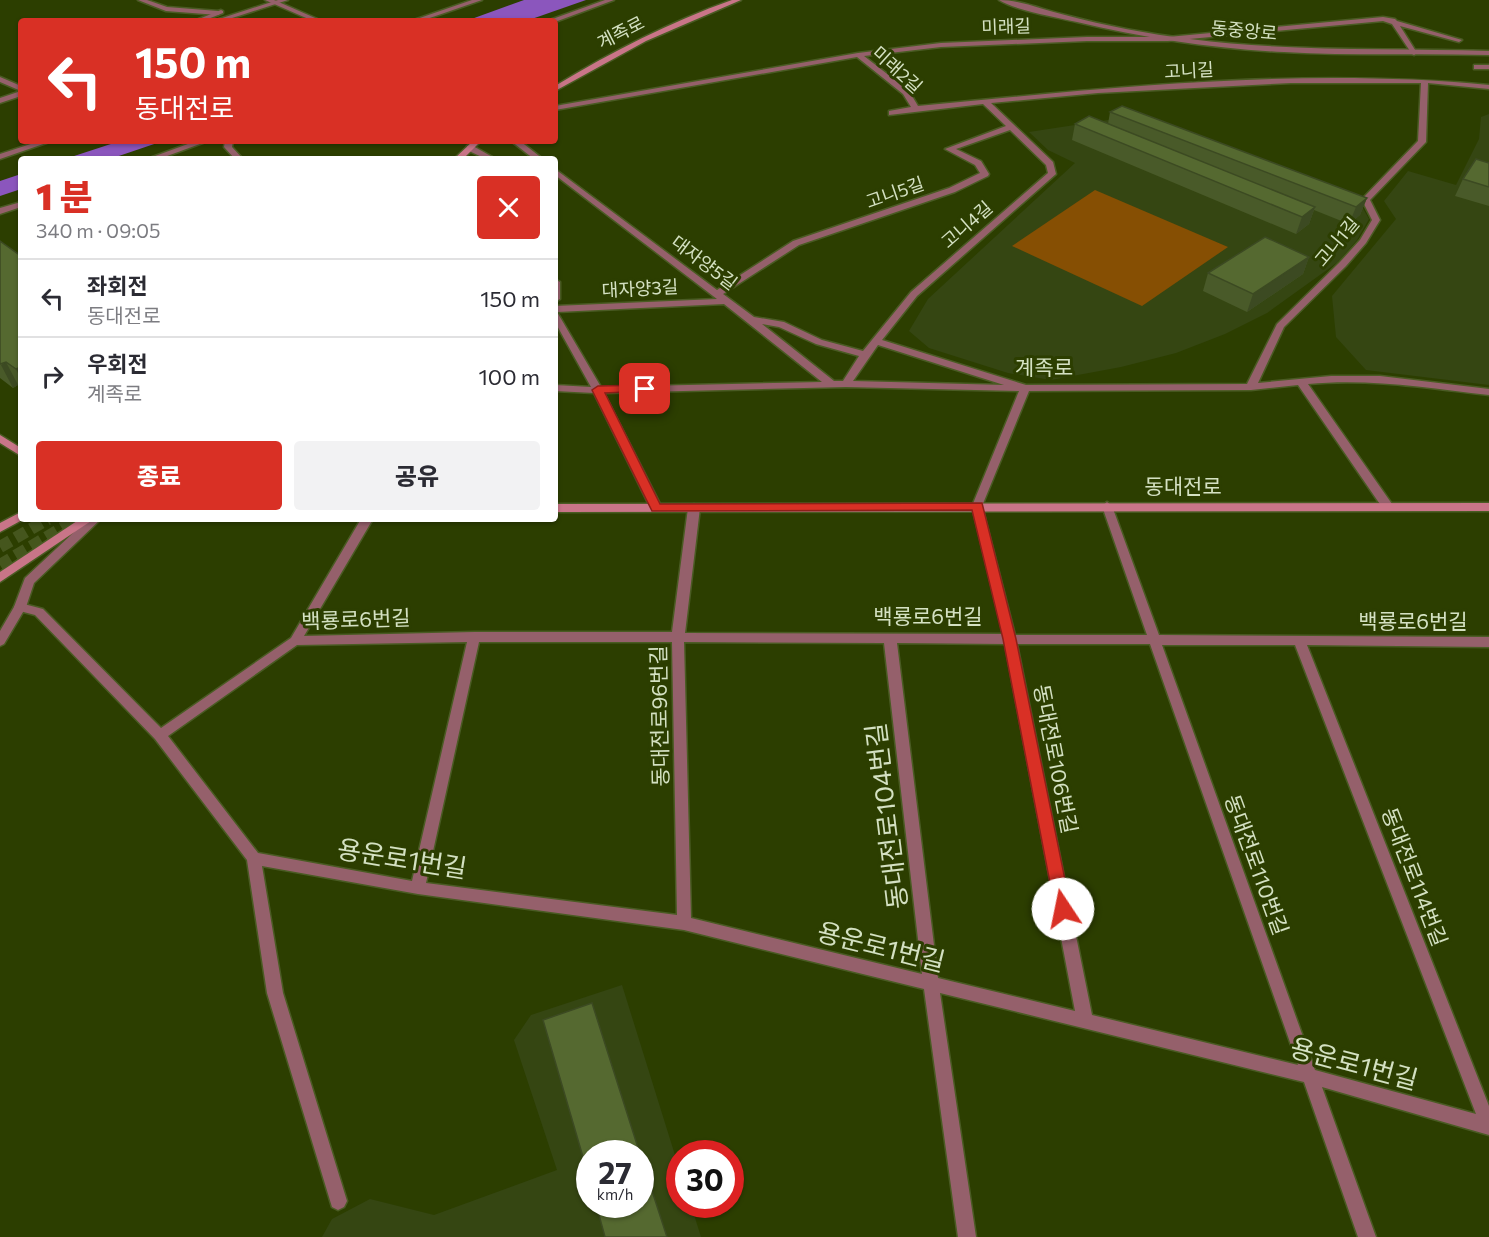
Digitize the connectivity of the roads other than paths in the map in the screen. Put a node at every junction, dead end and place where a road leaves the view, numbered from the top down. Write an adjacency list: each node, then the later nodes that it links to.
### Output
1 (141, 0): 9 (street)
2 (263, 0): 9 (street)
3 (285, 0): 8 (street)
4 (479, 0): 11 (street)
5 (610, 0): 12 (street)
6 (738, 0): 23 (main road, 계족로)
7 (1002, 0): 14 (street, 동중앙로)
8 (272, 2): 9 (street); 10 (street)
9 (217, 17)
10 (312, 18)
11 (423, 18)
12 (558, 18)
13 (1393, 20): 14 (street, 미래길); 15 (street, 미래길); 16 (street)
14 (1168, 39): 16 (street, 동중앙로); 18 (street, 미래길)
15 (1459, 40)
16 (1414, 53): 17 (street, 동중앙로)
17 (1489, 53)
18 (858, 55): 31 (street, 미래길); 32 (street, 미래2길)
19 (1477, 67): 20 (street)
20 (1489, 67)
21 (0, 79): 25 (street)
22 (1425, 81): 24 (street, 고니길); 30 (street, 고니길); 60 (street, 고니1길)
23 (558, 87)
24 (1489, 87)
25 (18, 88)
26 (18, 89): 28 (street)
27 (18, 90): 29 (street)
28 (0, 92)
29 (0, 101)
30 (985, 102): 32 (street, 고니길); 34 (street, 고니4길)
31 (558, 107)
32 (916, 108): 33 (street, 고니길)
33 (892, 112)
34 (1011, 127): 50 (street, 고니5길); 55 (street, 고니4길)
35 (39, 144): 46 (street)
36 (195, 144): 41 (street)
37 (228, 144): 42 (street)
38 (474, 144): 40 (main road)
39 (519, 144): 45 (street)
40 (470, 148): 43 (main road); 44 (street)
41 (160, 156)
42 (236, 156)
43 (461, 156)
44 (486, 156)
45 (535, 156)
46 (0, 157)
47 (558, 173): 50 (street, 대자양5길)
48 (18, 205): 49 (street)
49 (0, 211)
50 (717, 294): 51 (street, 대자양5길)
51 (726, 301): 52 (street, 대자양3길); 54 (street, 대자양5길)
52 (558, 312)
53 (558, 317): 63 (street)
54 (750, 319): 56 (street); 58 (street, 대자양5길)
55 (876, 341): 56 (street, 고니4길); 62 (street)
56 (865, 354): 59 (street, 고니4길)
57 (1301, 382): 60 (street, 계족로); 64 (street, 계족로); 69 (street)
58 (831, 384): 59 (street, 계족로); 63 (street, 계족로)
59 (846, 384): 62 (street, 계족로)
60 (1251, 387): 62 (street, 계족로)
61 (558, 388): 63 (street, 계족로)
62 (1024, 388): 67 (street)
63 (598, 390): 72 (street)
64 (1489, 392)
65 (0, 438): 66 (main road)
66 (18, 451)
67 (977, 506): 68 (main road, 동대전로); 73 (main road, 동대전로); 84 (street, 동대전로106번길)
68 (1107, 506): 69 (main road, 동대전로); 87 (street, 동대전로110번길)
69 (1388, 507): 70 (main road, 동대전로)
70 (1489, 507)
71 (558, 508): 72 (main road, 동대전로)
72 (656, 508): 73 (main road, 동대전로)
73 (694, 508): 82 (street, 동대전로96번길)
74 (18, 518): 78 (main road)
75 (84, 522): 79 (main road)
76 (92, 522): 80 (street)
77 (366, 522): 86 (street)
78 (0, 528)
79 (0, 578)
80 (20, 607): 85 (street); 90 (street)
81 (474, 637): 82 (street, 백룡로6번길); 86 (street, 백룡로6번길); 92 (street)
82 (678, 637): 83 (street, 백룡로6번길); 93 (street, 동대전로96번길)
83 (890, 638): 84 (street, 백룡로6번길); 94 (street, 동대전로104번길)
84 (1010, 639): 87 (street, 백룡로6번길); 95 (street, 동대전로106번길)
85 (0, 641)
86 (295, 641): 90 (street, 백룡로6번길)
87 (1153, 641): 89 (street, 백룡로6번길); 96 (street, 동대전로110번길)
88 (1489, 642): 89 (street, 백룡로6번길)
89 (1300, 643): 97 (street, 동대전로114번길)
90 (160, 735): 91 (street)
91 (254, 858): 92 (street, 용운로1번길); 98 (street)
92 (418, 888): 93 (street, 용운로1번길)
93 (684, 923): 94 (street, 용운로1번길)
94 (932, 985): 95 (street, 용운로1번길); 99 (street, 동대전로104번길)
95 (1085, 1021): 96 (street, 용운로1번길)
96 (1310, 1076): 97 (street, 용운로1번길); 100 (street, 동대전로110번길)
97 (1489, 1126)
98 (338, 1201)
99 (967, 1237)
100 (1367, 1237)

